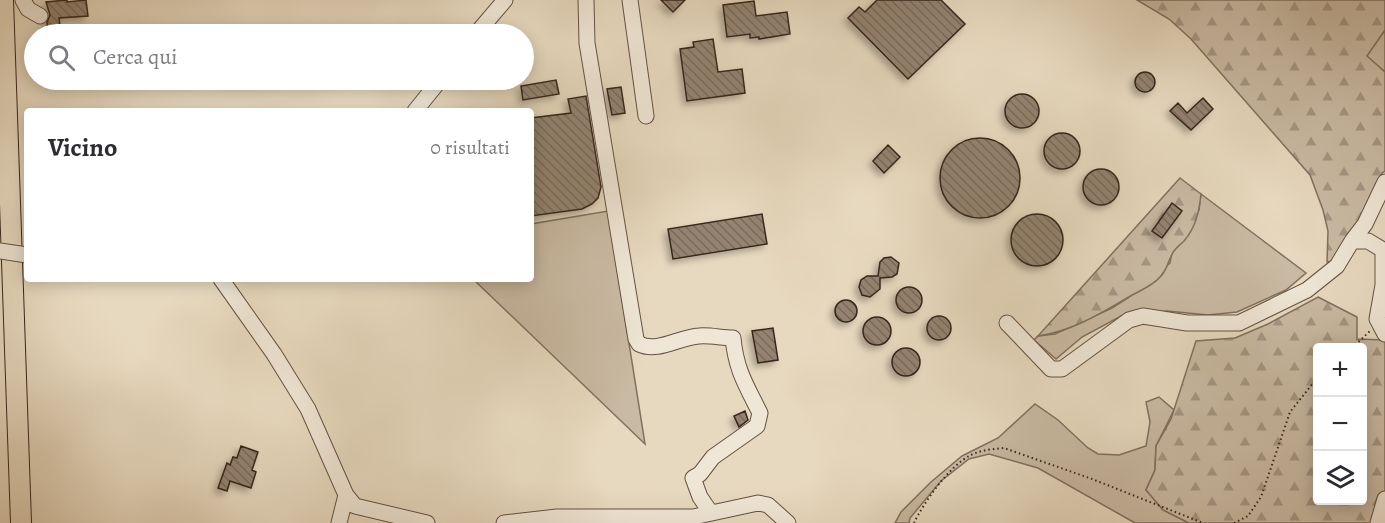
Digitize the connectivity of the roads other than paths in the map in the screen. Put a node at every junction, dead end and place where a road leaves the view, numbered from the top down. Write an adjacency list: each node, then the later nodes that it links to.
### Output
1 (3, 0): 23 (main road)
2 (23, 0): 6 (street)
3 (505, 0): 7 (street)
4 (586, 0): 21 (street)
5 (630, 0): 10 (street)
6 (40, 16)
7 (485, 24)
8 (432, 90): 9 (street)
9 (417, 108)
10 (646, 117)
11 (1385, 182): 12 (street)
12 (1352, 241): 16 (street); 17 (street)
13 (0, 251): 14 (street, bridge)
14 (24, 255)
15 (223, 282): 19 (street)
16 (1380, 312): 18 (street)
17 (1007, 323)
18 (1385, 334)
19 (346, 495): 24 (street); 25 (street)
20 (1385, 499): 28 (street)
21 (711, 513): 22 (street); 27 (street)
22 (524, 522): 26 (street)
23 (21, 523)
24 (339, 523)
25 (428, 523)
26 (504, 523)
27 (788, 523)
28 (1378, 523)

